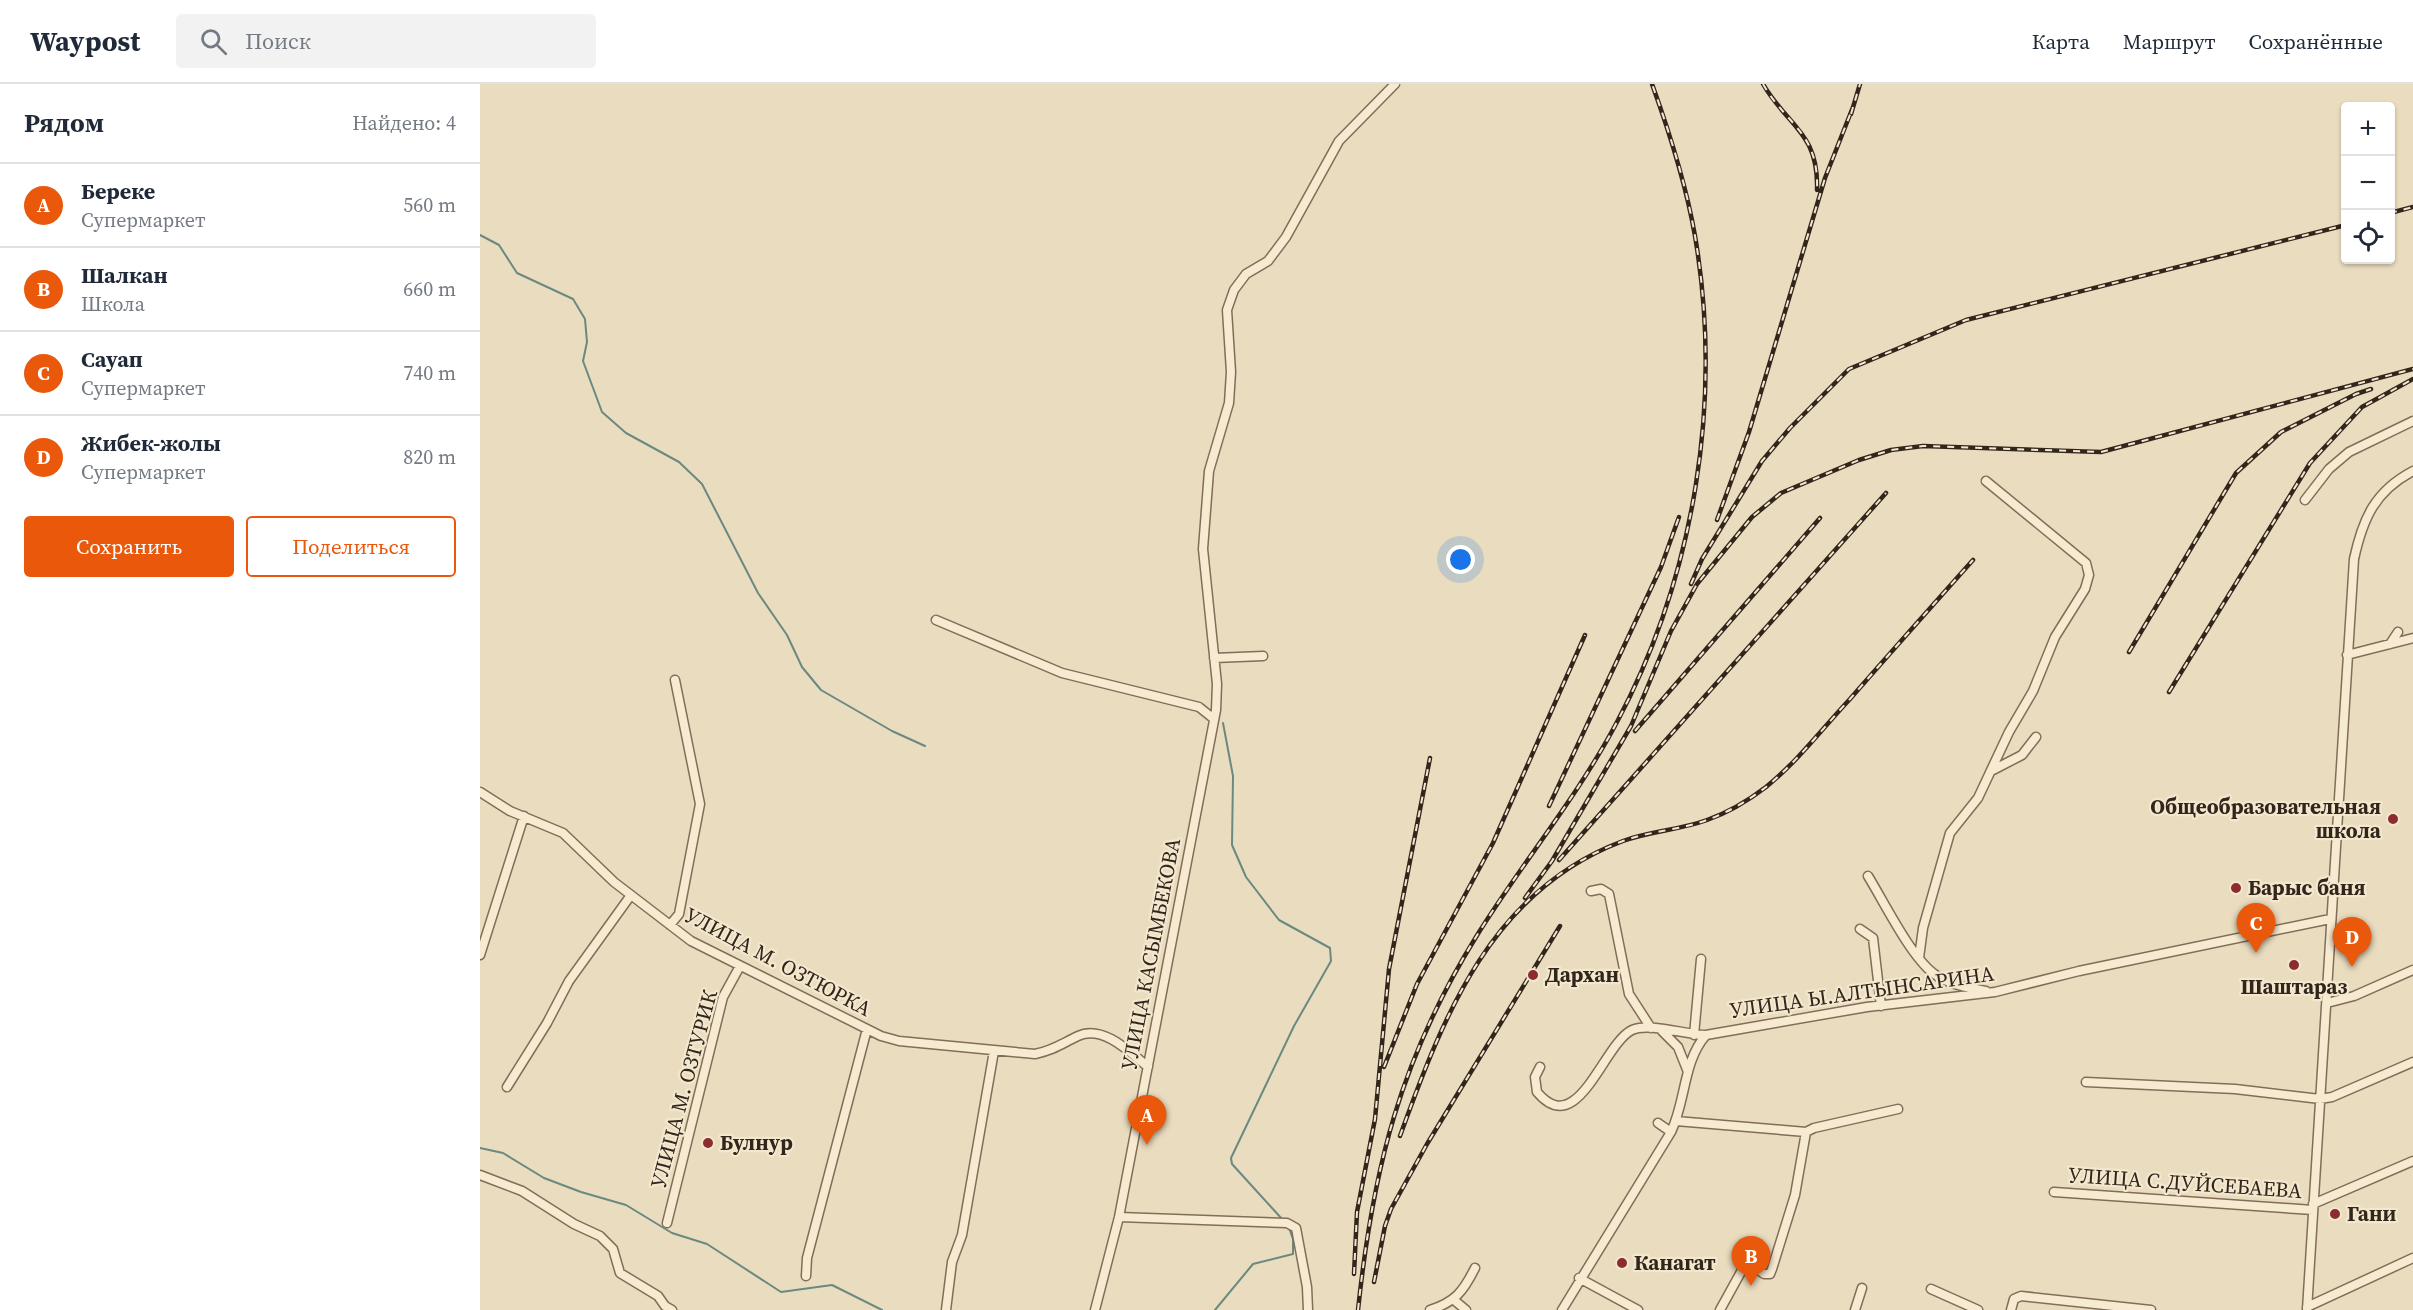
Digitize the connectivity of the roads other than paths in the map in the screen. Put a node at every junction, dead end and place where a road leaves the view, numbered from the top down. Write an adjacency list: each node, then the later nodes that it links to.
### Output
1 (1395, 84): 12 (street, УЛИЦА КАСЫМБЕКОВА)
2 (2413, 420): 5 (street)
3 (2413, 471): 10 (street, УЛИЦА С.ДУЙСЕБАЕВА)
4 (1986, 481): 17 (street)
5 (2305, 500)
6 (936, 620): 14 (street)
7 (2398, 632): 9 (street)
8 (2413, 638): 9 (street)
9 (2390, 644): 10 (street)
10 (2347, 655): 18 (street, УЛИЦА С.ДУЙСЕБАЕВА)
11 (1263, 656): 12 (street)
12 (1214, 658): 14 (street, УЛИЦА КАСЫМБЕКОВА)
13 (675, 680): 25 (street)
14 (1215, 715): 42 (street, УЛИЦА КАСЫМБЕКОВА)
15 (2036, 737): 17 (street)
16 (2350, 769): 18 (street)
17 (1993, 770): 29 (street)
18 (2340, 771): 24 (street, УЛИЦА С.ДУЙСЕБАЕВА)
19 (480, 792): 20 (street, УЛИЦА М. ОЗТЮРКА)
20 (524, 816): 23 (street, УЛИЦА М. ОЗТЮРКА); 27 (street)
21 (1868, 876): 29 (street)
22 (1591, 891): 37 (street)
23 (631, 895): 25 (street, УЛИЦА М. ОЗТЮРКА); 46 (street)
24 (2330, 919): 33 (street, УЛИЦА Ы.АЛТЫНСАРИНА); 34 (street, УЛИЦА С.ДУЙСЕБАЕВА)
25 (670, 925): 31 (street, УЛИЦА М. ОЗТЮРКА)
26 (1860, 930): 35 (street)
27 (482, 943): 28 (street)
28 (480, 956)
29 (1919, 958): 33 (street)
30 (1701, 959): 38 (street)
31 (740, 966): 36 (street, УЛИЦА М. ОЗТЮРКА); 58 (street, УЛИЦА М. ОЗТУРИК)
32 (2413, 970): 34 (street)
33 (1995, 992): 35 (street, УЛИЦА Ы.АЛТЫНСАРИНА)
34 (2326, 1003): 47 (street, УЛИЦА С.ДУЙСЕБАЕВА)
35 (1881, 1006): 39 (street, УЛИЦА Ы.АЛТЫНСАРИНА)
36 (867, 1029): 40 (street, УЛИЦА М. ОЗТЮРКА); 61 (street)
37 (1656, 1029): 38 (street); 43 (street); 44 (street)
38 (1694, 1035): 39 (street)
39 (1706, 1035): 44 (street, УЛИЦА Ы.АЛТЫНСАРИНА)
40 (994, 1051): 42 (street, УЛИЦА М. ОЗТЮРКА); 68 (street)
41 (2413, 1062): 47 (street)
42 (1148, 1067): 57 (street, УЛИЦА КАСЫМБЕКОВА)
43 (1540, 1067)
44 (1688, 1072): 49 (street, УЛИЦА Ы.АЛТЫНСАРИНА)
45 (2086, 1082): 47 (street)
46 (507, 1087)
47 (2320, 1099): 56 (street, УЛИЦА С.ДУЙСЕБАЕВА)
48 (1898, 1109): 52 (street)
49 (1676, 1121): 51 (street, УЛИЦА Ы.АЛТЫНСАРИНА); 52 (street)
50 (1658, 1124): 51 (street)
51 (1671, 1132): 62 (street, УЛИЦА Ы.АЛТЫНСАРИНА)
52 (1806, 1132): 75 (street)
53 (2413, 1161): 56 (street)
54 (480, 1175): 67 (street)
55 (2054, 1192): 56 (street, УЛИЦА С.ДУЙСЕБАЕВА)
56 (2313, 1207): 66 (street, УЛИЦА С.ДУЙСЕБАЕВА)
57 (1119, 1217): 69 (street, УЛИЦА КАСЫМБЕКОВА); 70 (street)
58 (667, 1223)
59 (2413, 1258): 66 (street)
60 (1475, 1268): 65 (street)
61 (806, 1276)
62 (1580, 1278): 73 (street, УЛИЦА Ы.АЛТЫНСАРИНА); 74 (street)
63 (1862, 1288): 76 (street)
64 (1931, 1289): 77 (street)
65 (1454, 1300): 71 (street); 72 (street)
66 (2307, 1309)
67 (672, 1310)
68 (946, 1310)
69 (1095, 1310)
70 (1308, 1310)
71 (1430, 1310)
72 (1466, 1310)
73 (1562, 1310)
74 (1638, 1310)
75 (1720, 1310)
76 (1855, 1310)
77 (1978, 1310)
78 (2011, 1310): 79 (street)
79 (2151, 1310)

